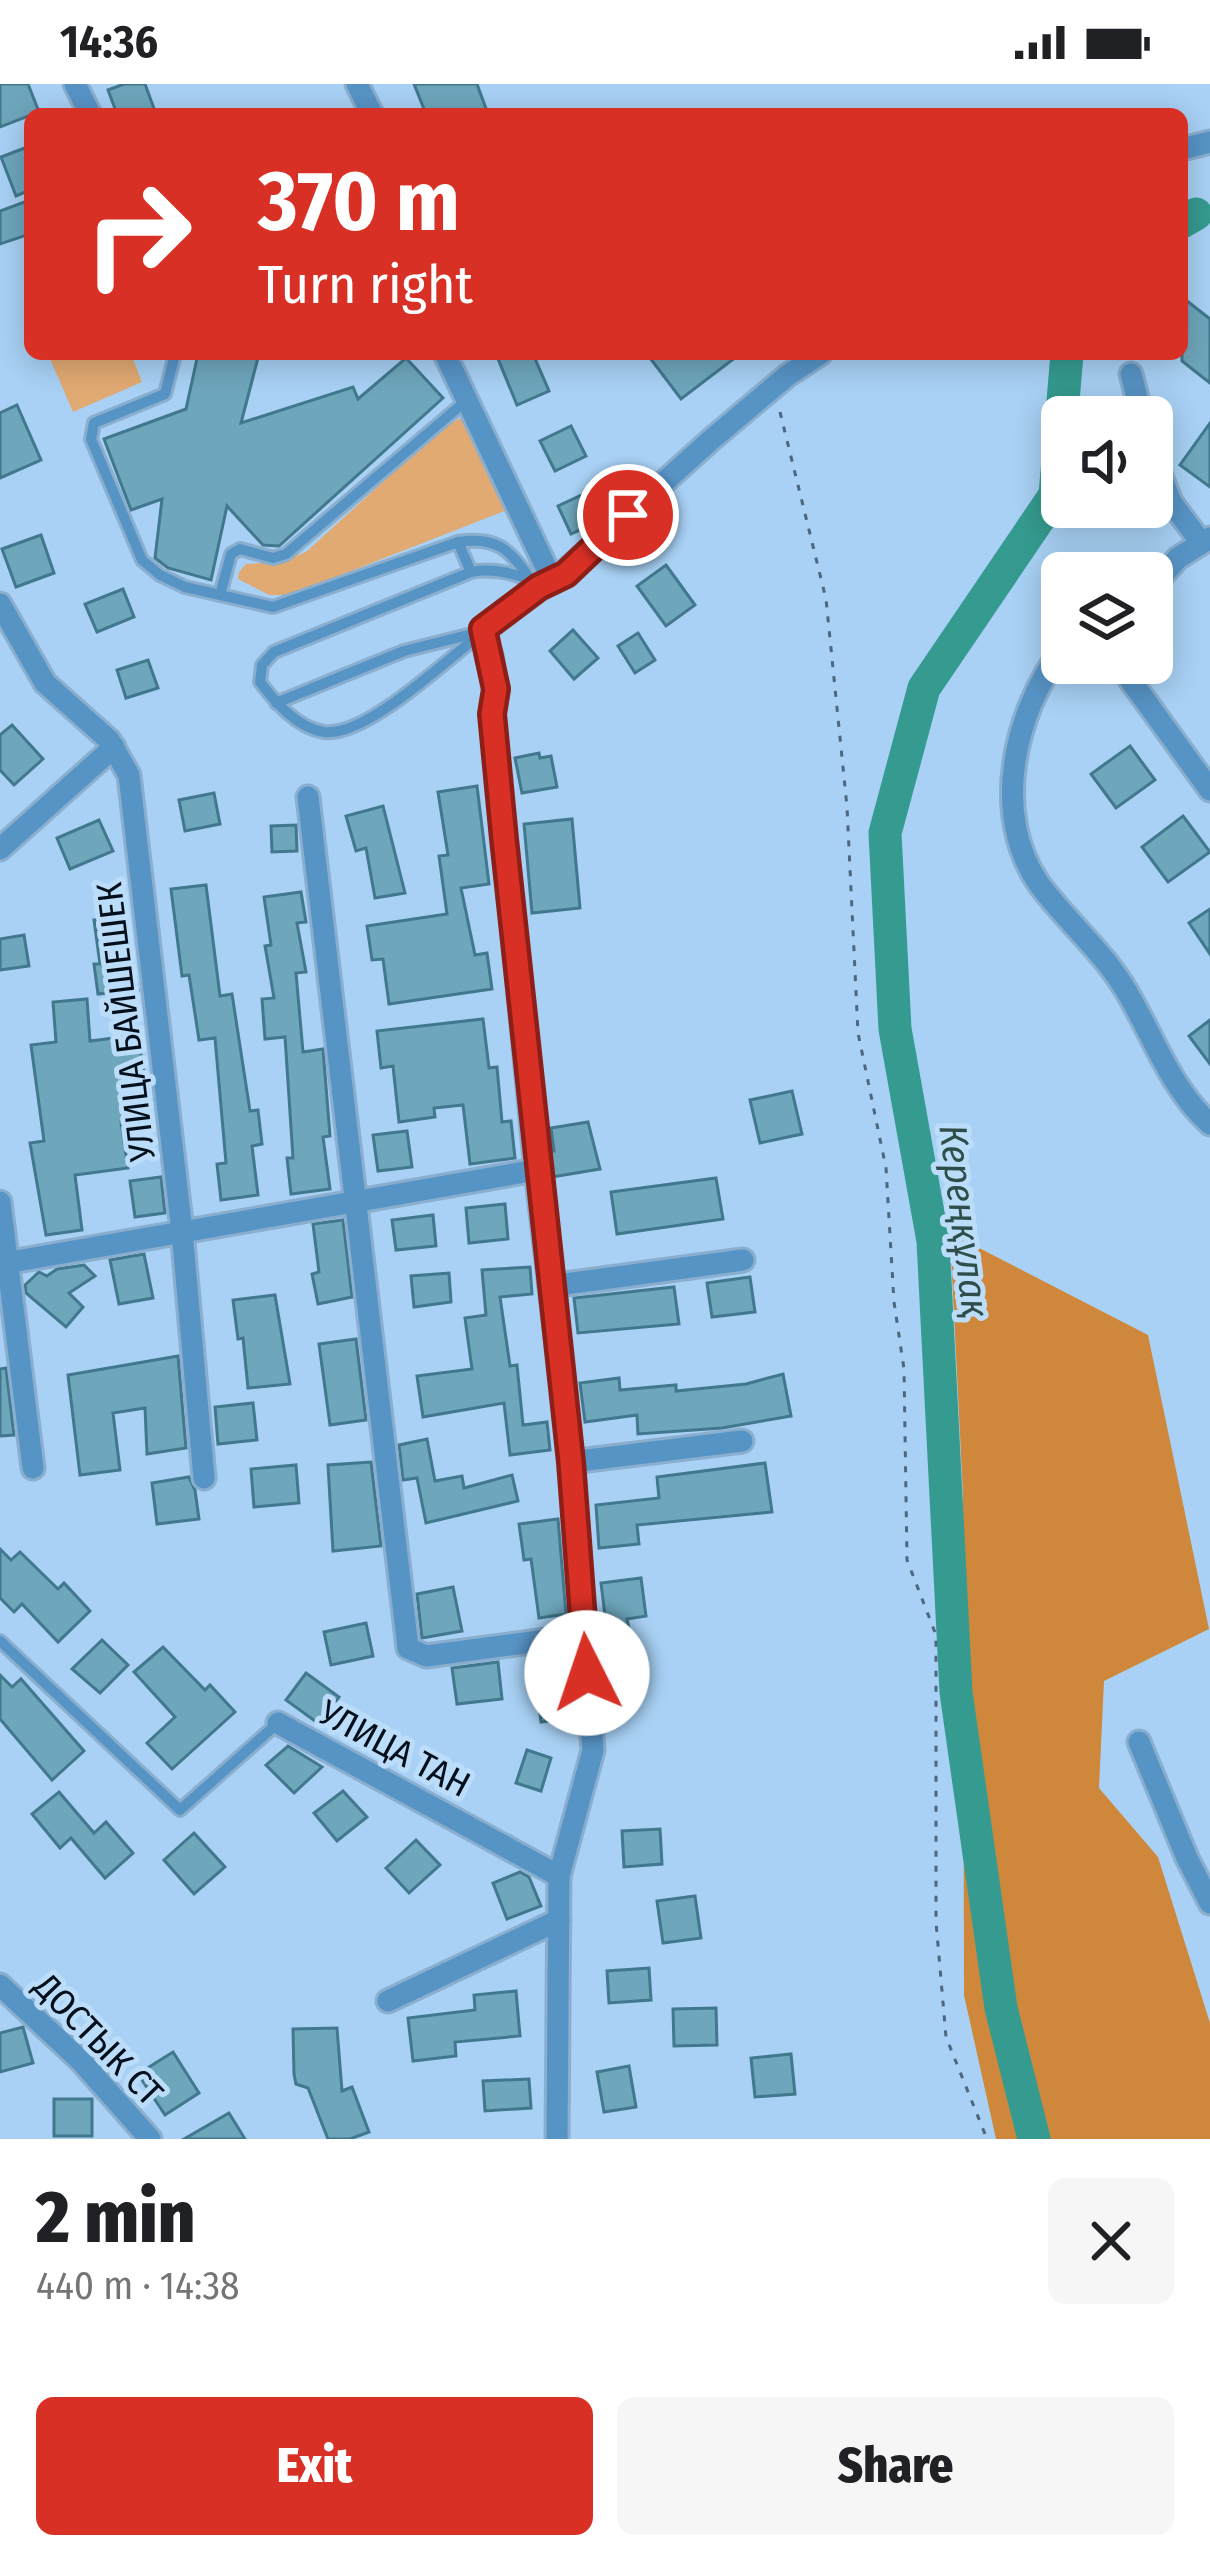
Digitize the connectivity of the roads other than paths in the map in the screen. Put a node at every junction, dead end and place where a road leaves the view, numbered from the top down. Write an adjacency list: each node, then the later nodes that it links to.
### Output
1 (174, 360): 13 (lane)
2 (448, 360): 6 (street)
3 (812, 360): 12 (street)
4 (1131, 374): 5 (street)
5 (1137, 396)
6 (467, 400): 12 (street); 13 (lane)
7 (1173, 504): 8 (street)
8 (1205, 539): 10 (street)
9 (458, 542): 11 (lane); 12 (lane); 13 (lane)
10 (1173, 567)
11 (471, 572): 12 (lane); 19 (lane)
12 (541, 583): 15 (lane)
13 (220, 595)
14 (0, 604): 20 (street, УЛИЦА БАЙШЕШЕК)
15 (481, 631): 16 (lane); 19 (lane); 19 (lane)
16 (491, 655): 25 (street)
17 (1043, 684): 24 (street)
18 (1133, 684): 21 (street)
19 (276, 703)
20 (114, 747): 23 (street); 28 (street, УЛИЦА БАЙШЕШЕК)
21 (1210, 790)
22 (308, 796): 26 (street)
23 (0, 849)
24 (1210, 1124)
25 (536, 1170): 26 (street); 31 (street)
26 (358, 1199): 28 (street); 36 (street)
27 (0, 1202): 30 (street)
28 (182, 1231): 30 (street); 35 (street, УЛИЦА БАЙШЕШЕК)
29 (742, 1260): 31 (street)
30 (3, 1263): 34 (street)
31 (550, 1286): 33 (street)
32 (742, 1442): 33 (street)
33 (571, 1462): 36 (street)
34 (33, 1468)
35 (204, 1478)
36 (584, 1635): 40 (street)
37 (0, 1641): 38 (lane, УЛИЦА ТАН)
38 (278, 1724): 40 (street, УЛИЦА ТАН)
39 (1139, 1742): 41 (street)
40 (559, 1876): 42 (street)
41 (1210, 1903)
42 (559, 1920): 44 (street); 46 (street)
43 (0, 1985): 45 (street, ДОСТЫК СТ)
44 (388, 2001)
45 (149, 2139)
46 (557, 2139)

